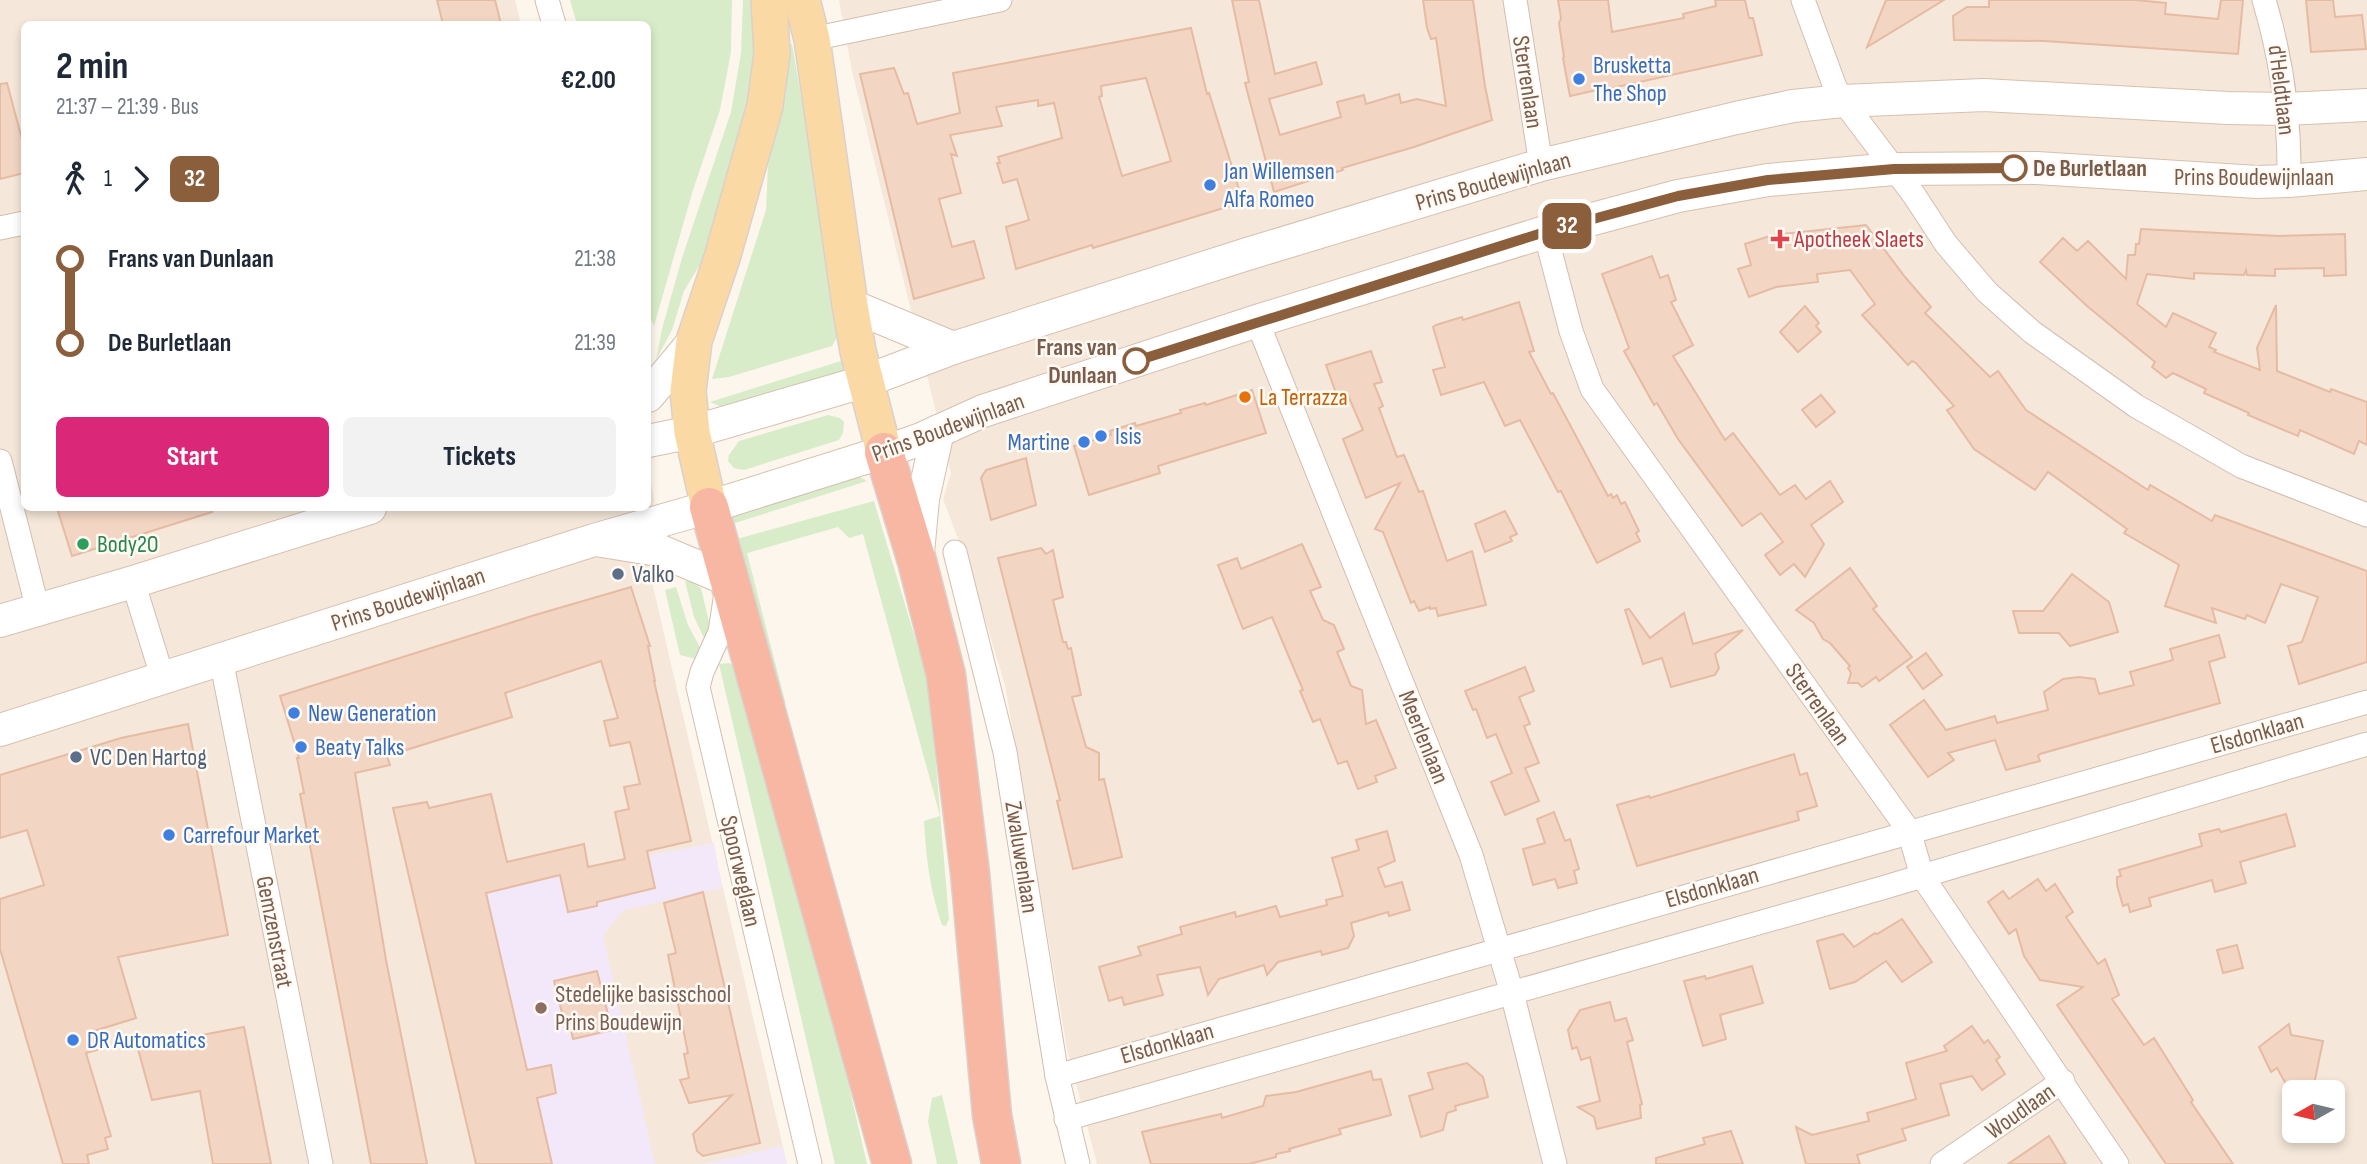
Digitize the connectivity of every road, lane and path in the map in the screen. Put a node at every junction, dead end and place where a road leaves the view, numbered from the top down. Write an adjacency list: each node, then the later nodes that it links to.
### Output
1 (547, 0): 8 (street)
2 (769, 0): 22 (main road)
3 (802, 0): 9 (main road)
4 (1000, 0): 9 (street)
5 (1516, 0): 13 (street, Sterrenlaan)
6 (1803, 0): 10 (street)
7 (2264, 0): 12 (street, d'Heldtlaan)
8 (553, 21)
9 (812, 38): 20 (main road)
10 (1843, 101): 12 (main road, Prins Boudewijnlaan); 13 (main road, Prins Boudewijnlaan); 14 (street)
11 (2367, 105): 12 (main road, Prins Boudewijnlaan)
12 (2286, 109): 16 (street, d'Heldtlaan)
13 (1541, 165): 23 (main road, Prins Boudewijnlaan)
14 (1894, 169): 16 (main road, Prins Boudewijnlaan); 19 (main road, Prins Boudewijnlaan); 33 (street)
15 (2367, 174): 16 (main road, Prins Boudewijnlaan)
16 (2289, 181)
17 (21, 224): 18 (street)
18 (0, 228)
19 (1545, 232): 21 (main road, Prins Boudewijnlaan); 46 (street, Sterrenlaan)
20 (850, 305): 23 (main road); 24 (main road)
21 (1257, 321): 26 (main road, Prins Boudewijnlaan); 48 (street, Meerlenlaan)
22 (694, 341): 25 (main road); 27 (main road)
23 (953, 348): 24 (main road, Prins Boudewijnlaan)
24 (866, 381): 27 (main road, Prins Boudewijnlaan); 29 (main road)
25 (651, 392)
26 (938, 431): 29 (main road, Prins Boudewijnlaan); 36 (main road)
27 (692, 432): 28 (main road, Prins Boudewijnlaan); 31 (main road)
28 (651, 440)
29 (884, 452): 31 (main road, Prins Boudewijnlaan); 36 (highway)
30 (0, 461): 39 (street)
31 (709, 507): 34 (main road, Prins Boudewijnlaan); 37 (highway)
32 (360, 511): 38 (main road)
33 (2367, 515)
34 (594, 540): 37 (main road); 41 (main road, Prins Boudewijnlaan)
35 (955, 552): 50 (street, Zwaluwenlaan)
36 (917, 561): 56 (highway)
37 (729, 580): 54 (street, Spoorweglaan); 55 (highway)
38 (133, 582): 39 (main road); 42 (street)
39 (38, 610): 40 (main road)
40 (0, 621)
41 (221, 659): 42 (main road, Prins Boudewijnlaan); 53 (street, Gemzenstraat)
42 (163, 679): 44 (main road, Prins Boudewijnlaan)
43 (2367, 702): 46 (street, Elsdonklaan)
44 (0, 730)
45 (2367, 744): 47 (street, Elsdonklaan)
46 (1909, 831): 47 (street, Sterrenlaan); 48 (street, Elsdonklaan)
47 (1922, 876): 49 (street, Elsdonklaan); 51 (street, Sterrenlaan)
48 (1500, 948): 49 (street, Meerlenlaan); 50 (street, Elsdonklaan)
49 (1512, 993): 52 (street, Elsdonklaan); 58 (street, Meerlenlaan)
50 (1057, 1076): 52 (street, Zwaluwenlaan)
51 (2063, 1081): 59 (street, Woudlaan); 60 (street, Sterrenlaan)
52 (1066, 1119): 57 (street, Zwaluwenlaan)
53 (321, 1164)
54 (810, 1164)
55 (892, 1164)
56 (1001, 1164)
57 (1078, 1164)
58 (1555, 1164)
59 (1942, 1164)
60 (2117, 1164)

